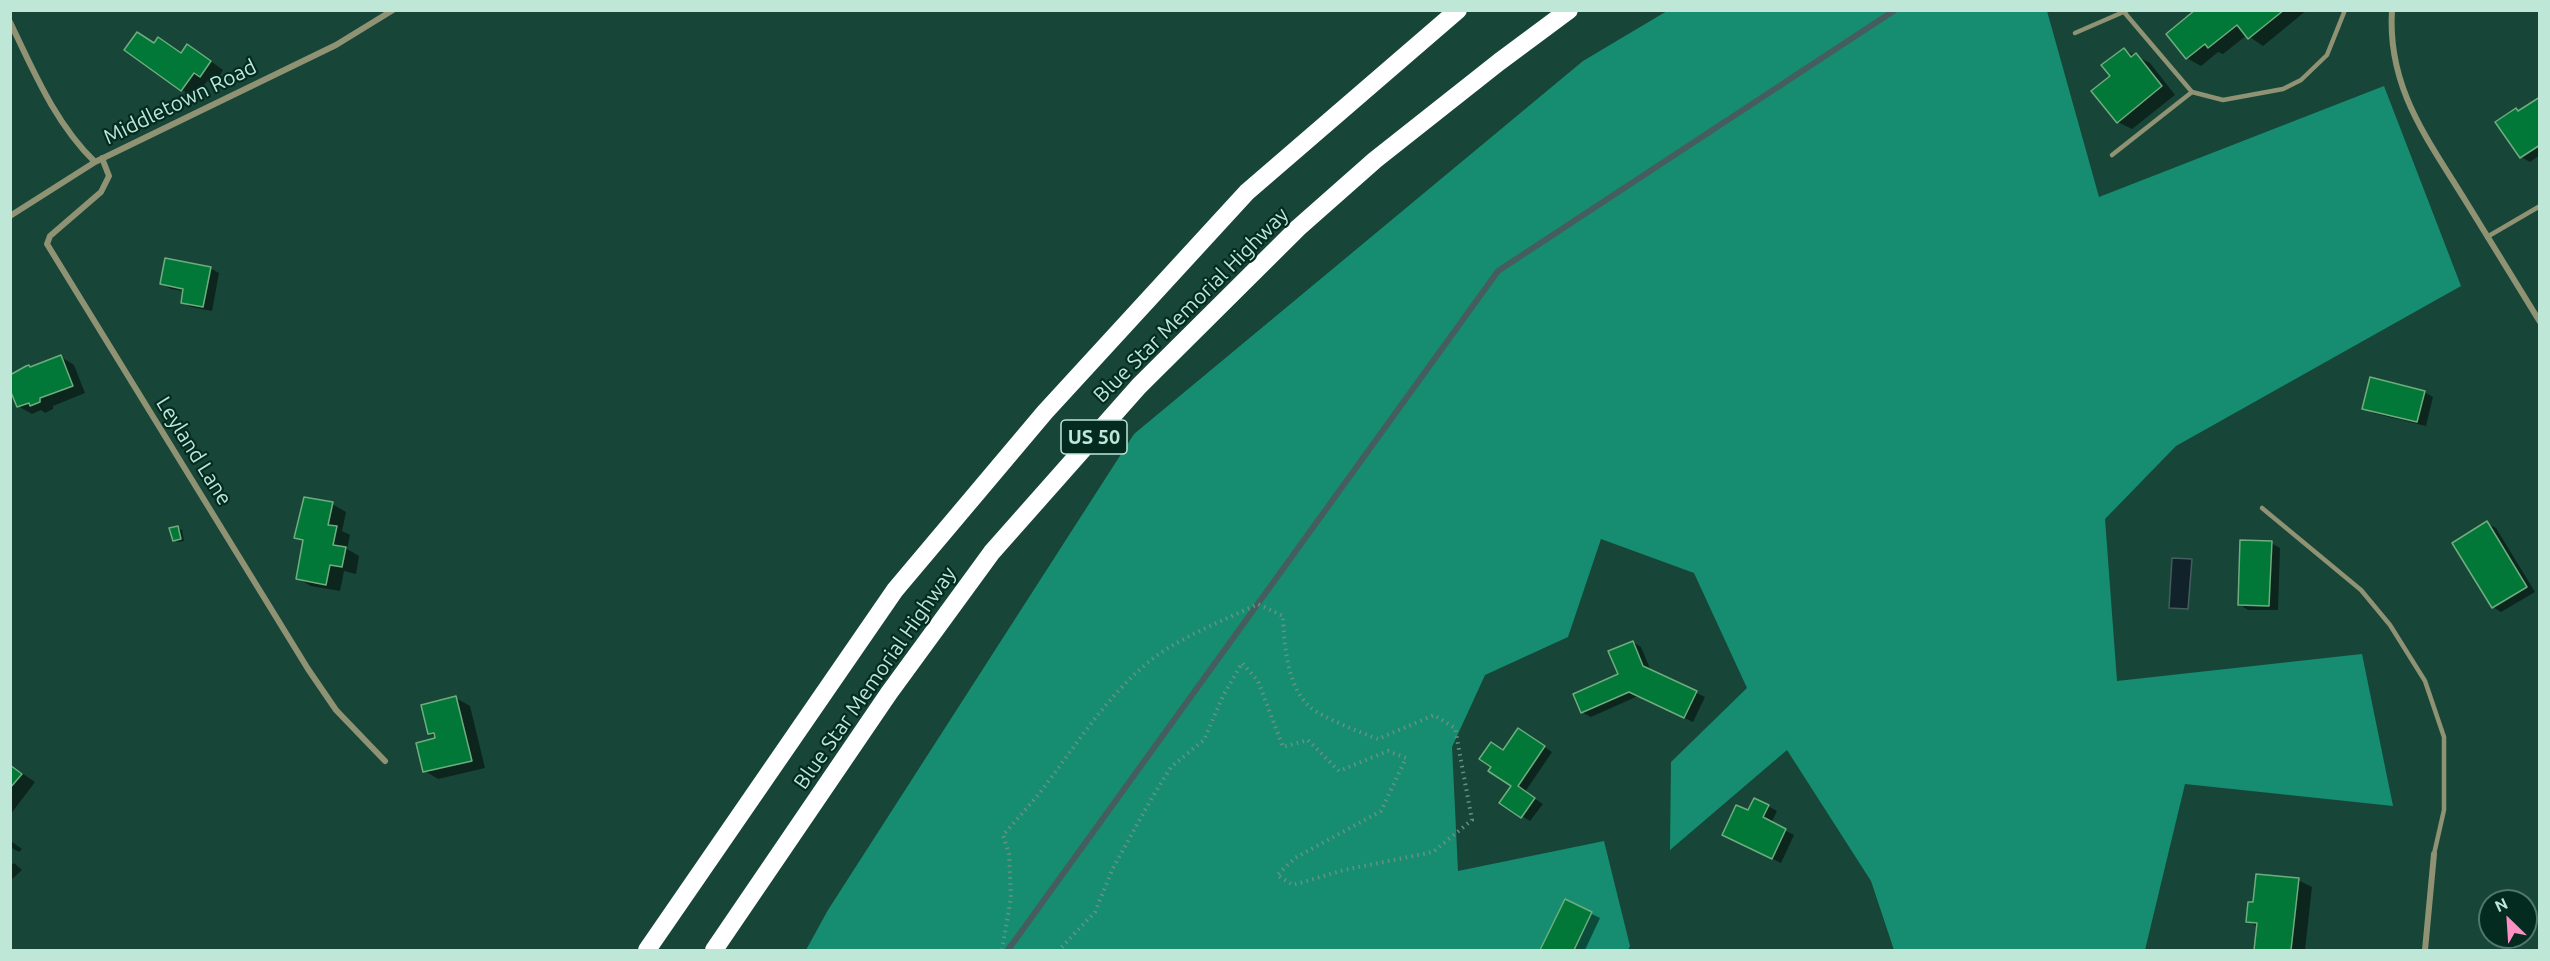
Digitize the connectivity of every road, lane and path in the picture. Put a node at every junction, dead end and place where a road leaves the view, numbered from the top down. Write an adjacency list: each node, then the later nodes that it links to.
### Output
1 (393, 10): 11 (street, Middletown Road)
2 (1458, 10): 20 (highway, Blue Star Memorial Highway / US 50)
3 (1569, 10): 21 (highway, Blue Star Memorial Highway / US 50)
4 (2345, 10): 9 (lane)
5 (2392, 10): 15 (street)
6 (2126, 11): 8 (lane); 9 (lane)
7 (10, 22): 12 (street, Middletown Road)
8 (2075, 33)
9 (2192, 92): 10 (lane)
10 (2112, 155)
11 (102, 158): 12 (street, Middletown Road); 18 (street, Leyland Lane)
12 (95, 162): 14 (street)
13 (2540, 206): 15 (lane)
14 (10, 216)
15 (2487, 237): 16 (street)
16 (2540, 322)
17 (2262, 508): 19 (lane)
18 (385, 761)
19 (2434, 854): 24 (street)
20 (647, 951)
21 (714, 951)
22 (1002, 951): 23 (path)
23 (1059, 951)
24 (2425, 951)

